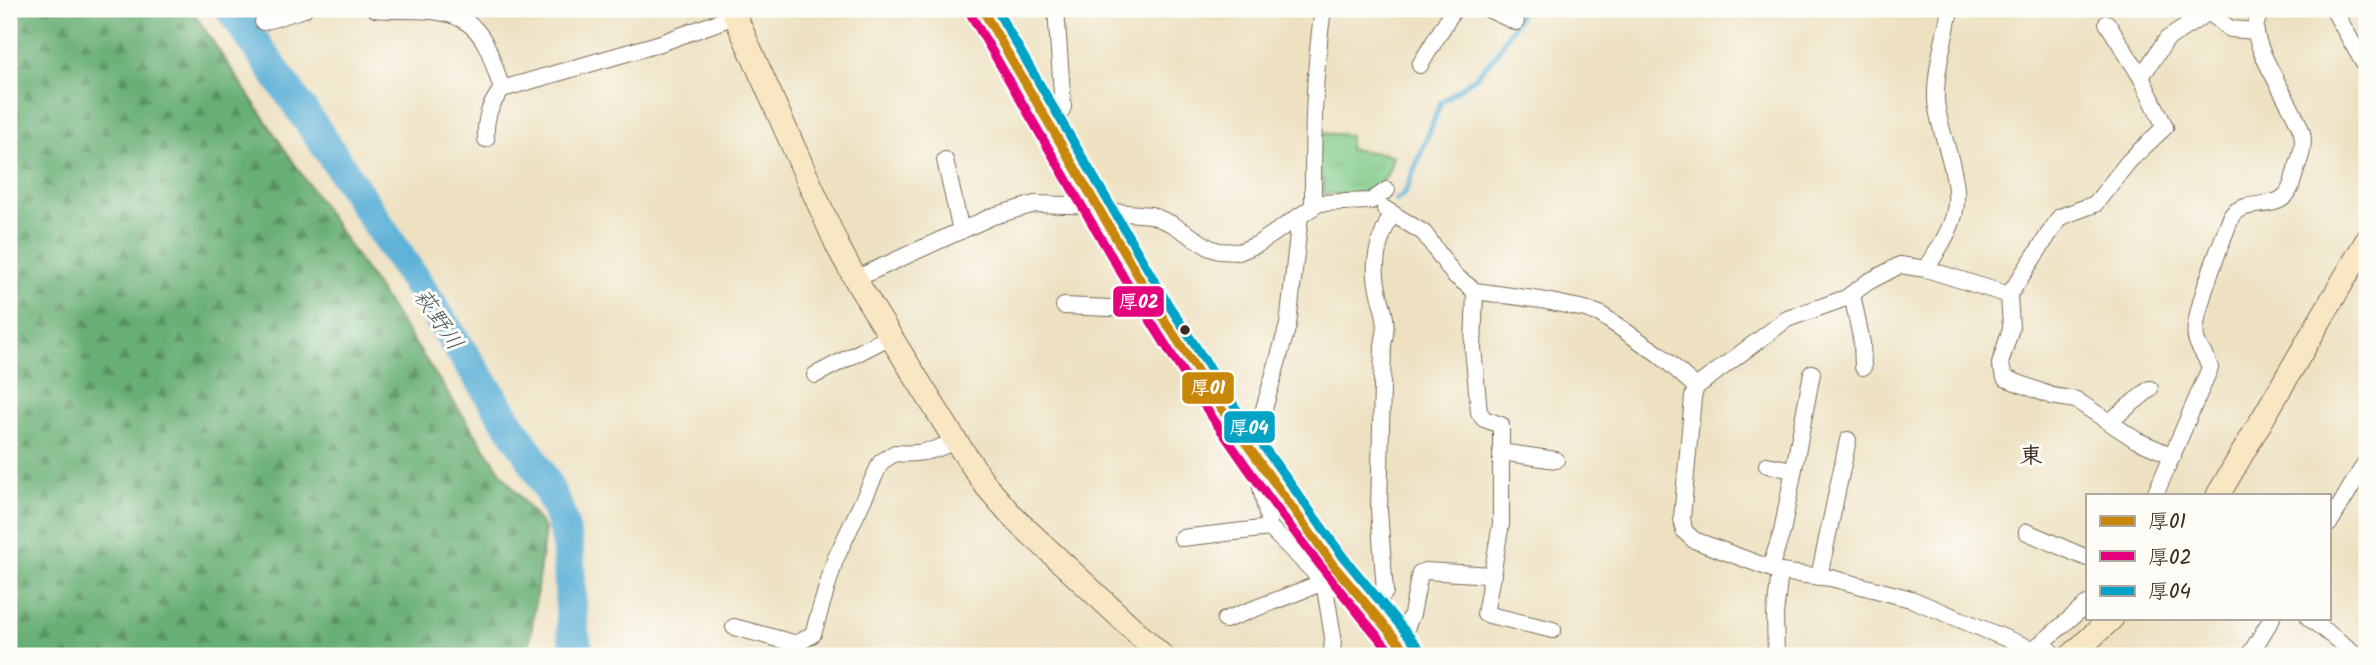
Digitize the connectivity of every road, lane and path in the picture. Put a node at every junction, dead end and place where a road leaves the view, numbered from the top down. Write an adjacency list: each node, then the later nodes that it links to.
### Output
1 (304, 9): 13 (street)
2 (375, 9): 20 (street)
3 (982, 9): 21 (highway)
4 (1056, 9): 21 (street)
5 (1323, 9): 27 (street)
6 (1454, 9): 17 (street)
7 (1488, 9): 14 (street)
8 (1950, 9): 31 (street)
9 (2262, 9): 16 (street)
10 (2333, 9): 18 (street)
11 (2208, 10): 16 (street); 19 (street)
12 (734, 12): 20 (street); 32 (street)
13 (263, 22)
14 (1516, 22)
15 (2107, 23): 19 (street)
16 (2256, 32): 48 (street)
17 (1420, 65)
18 (2367, 69)
19 (2141, 77): 35 (street)
20 (502, 89): 22 (street)
21 (1053, 128): 26 (highway)
22 (486, 139)
23 (945, 160): 29 (street)
24 (1387, 190): 25 (street)
25 (1371, 201): 27 (street); 28 (street)
26 (1098, 206): 27 (street); 29 (street); 37 (highway)
27 (1306, 211): 51 (street)
28 (1392, 213): 33 (street); 67 (street)
29 (961, 231): 32 (street)
30 (2367, 240): 56 (street)
31 (1926, 269): 34 (street); 35 (street)
32 (855, 279): 38 (street)
33 (1475, 291): 42 (street); 47 (street)
34 (1852, 294): 39 (street); 42 (street)
35 (2009, 295): 44 (street)
36 (1063, 306): 37 (street)
37 (1158, 310): 51 (highway)
38 (891, 336): 41 (street); 45 (street)
39 (1863, 367)
40 (1812, 373): 53 (street)
41 (815, 375)
42 (1696, 387): 62 (street)
43 (2150, 389): 44 (street)
44 (2109, 422): 48 (street)
45 (955, 440): 72 (street); 76 (street)
46 (1848, 440): 65 (street)
47 (1502, 452): 49 (street); 64 (street)
48 (2173, 456): 55 (street)
49 (1556, 460)
50 (2367, 460): 54 (street)
51 (1260, 462): 58 (street); 63 (highway)
52 (1767, 465): 53 (street)
53 (1793, 470): 62 (street)
54 (2361, 486): 57 (street)
55 (2155, 494)
56 (2219, 494)
57 (2330, 522)
58 (1270, 528): 60 (street); 63 (street)
59 (2027, 532): 61 (street)
60 (1182, 538)
61 (2086, 557)
62 (1775, 570): 65 (street); 78 (street)
63 (1329, 574): 67 (highway); 68 (street); 77 (street)
64 (1493, 575): 73 (street); 75 (street)
65 (1819, 577): 74 (street)
66 (2086, 605): 74 (street)
67 (1369, 609): 75 (highway)
68 (1225, 620)
69 (2110, 620): 80 (street)
70 (2271, 620): 81 (street)
71 (2312, 620): 82 (street)
72 (734, 627)
73 (1553, 630)
74 (2043, 642): 79 (street)
75 (1405, 650)
76 (1162, 656)
77 (1332, 656)
78 (1776, 656)
79 (2054, 656)
80 (2071, 656)
81 (2249, 656)
82 (2358, 656)

